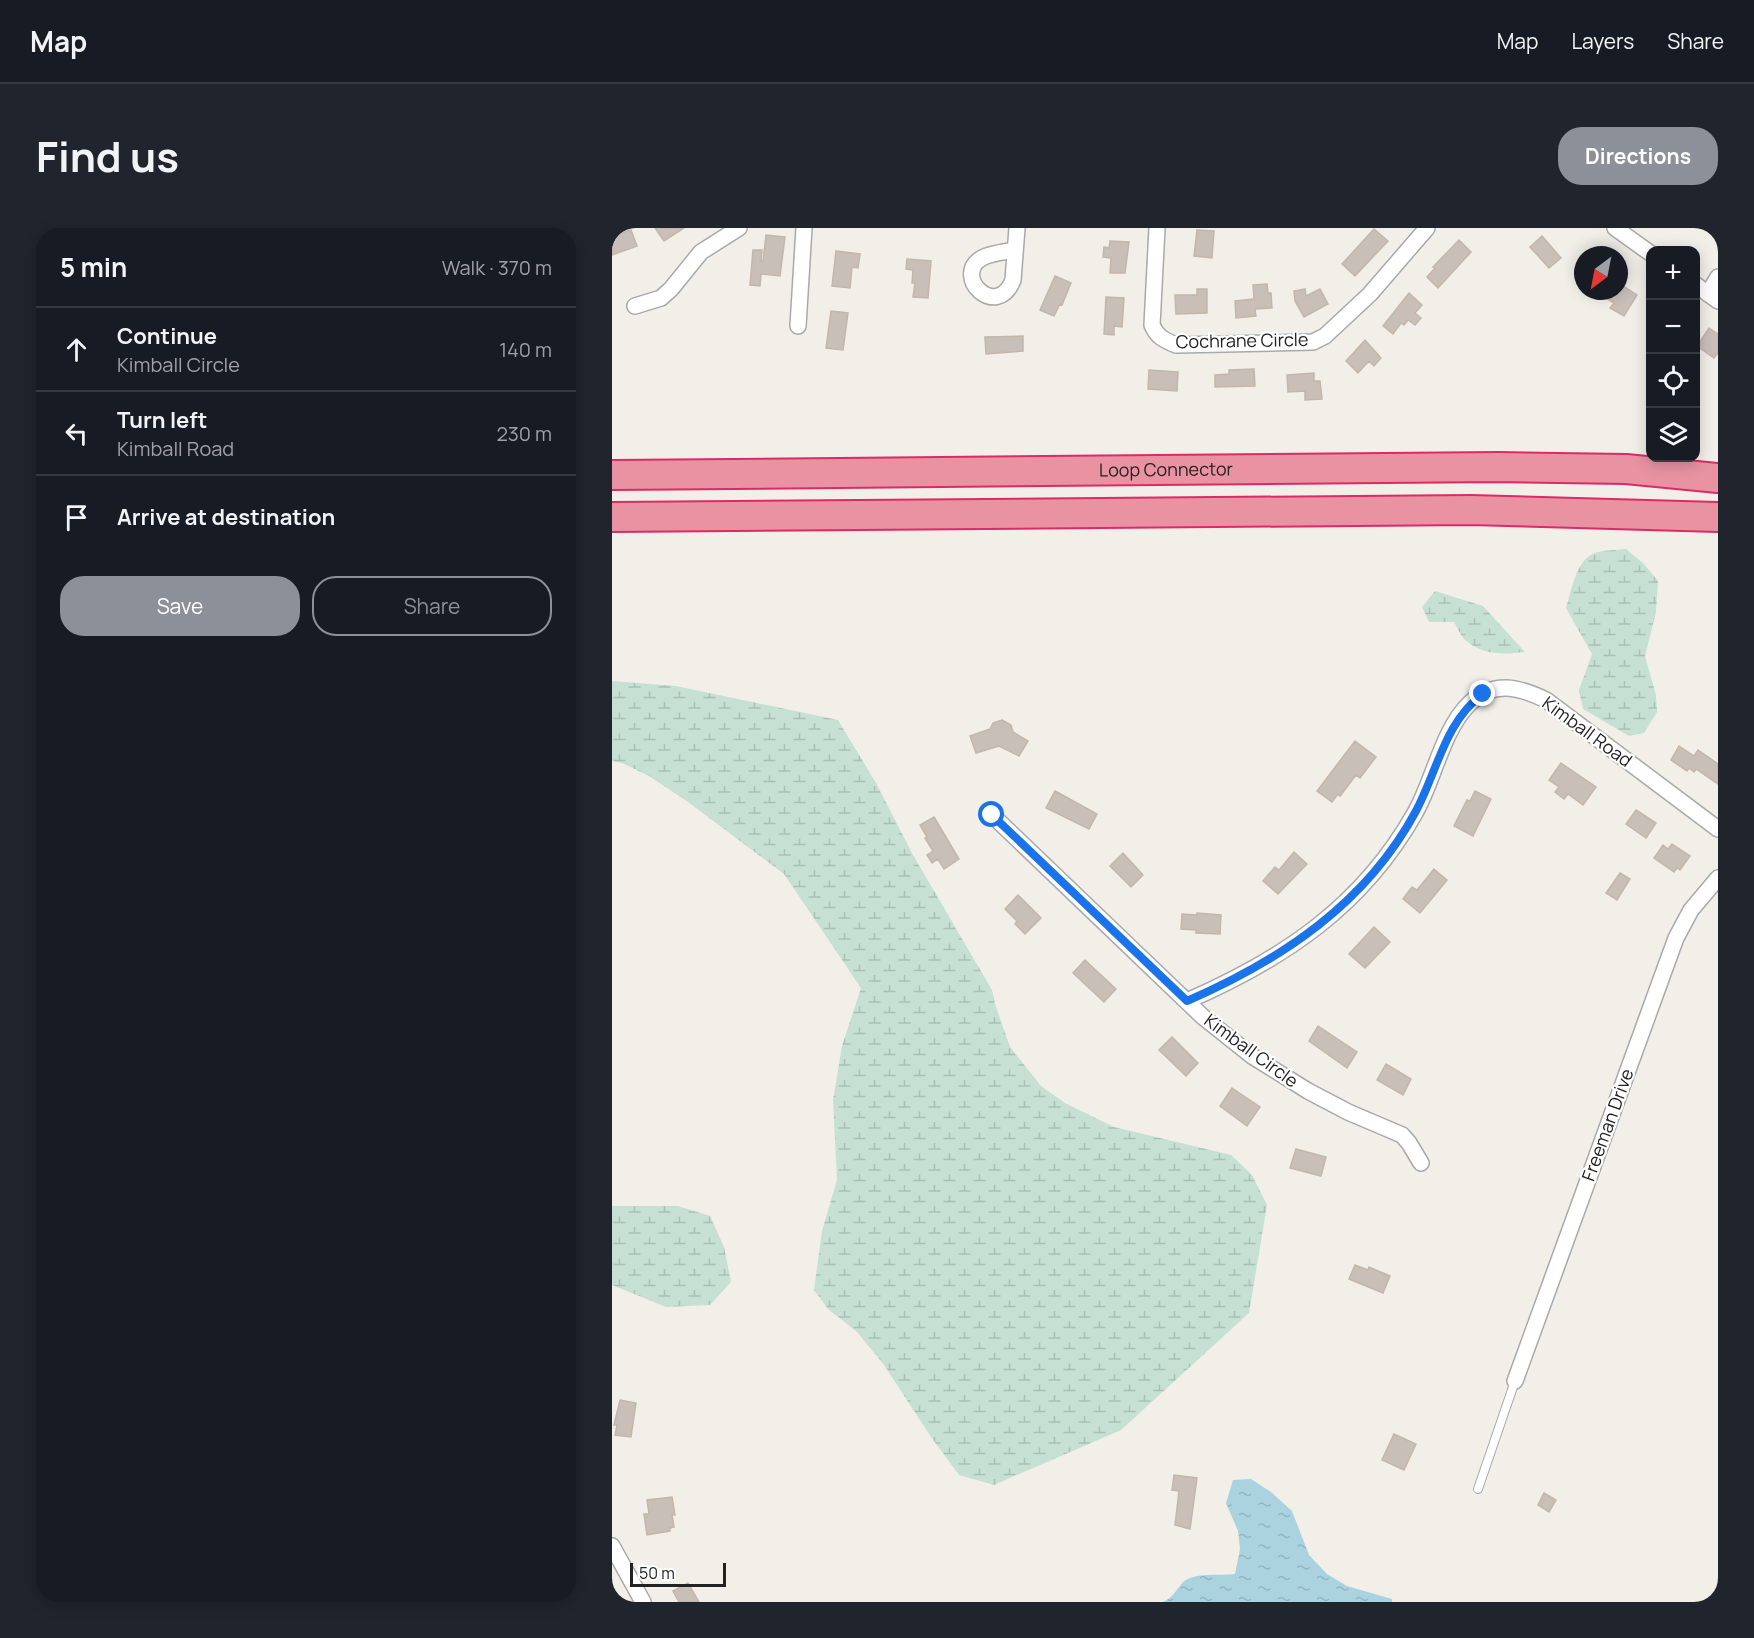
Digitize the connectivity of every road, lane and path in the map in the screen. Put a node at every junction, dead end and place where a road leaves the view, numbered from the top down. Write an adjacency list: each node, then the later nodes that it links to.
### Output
1 (738, 228): 11 (street)
2 (804, 228): 12 (street)
3 (1017, 228): 7 (street)
4 (1157, 228): 5 (street, Cochrane Circle)
5 (1427, 228)
6 (1615, 228): 8 (street)
7 (1015, 250)
8 (1646, 250)
9 (1718, 277): 10 (street)
10 (1707, 293)
11 (635, 306)
12 (798, 326)
13 (612, 475): 14 (highway, Loop Connector)
14 (1718, 478)
15 (612, 517): 16 (highway)
16 (1718, 517)
17 (992, 815): 20 (street, Kimball Circle)
18 (1718, 829): 20 (street, Kimball Road)
19 (1718, 878): 22 (street, Freeman Drive)
20 (1187, 1001): 21 (street, Kimball Circle)
21 (1421, 1163)
22 (1515, 1381): 23 (lane)
23 (1478, 1489)
24 (612, 1546): 25 (street)
25 (643, 1602)

